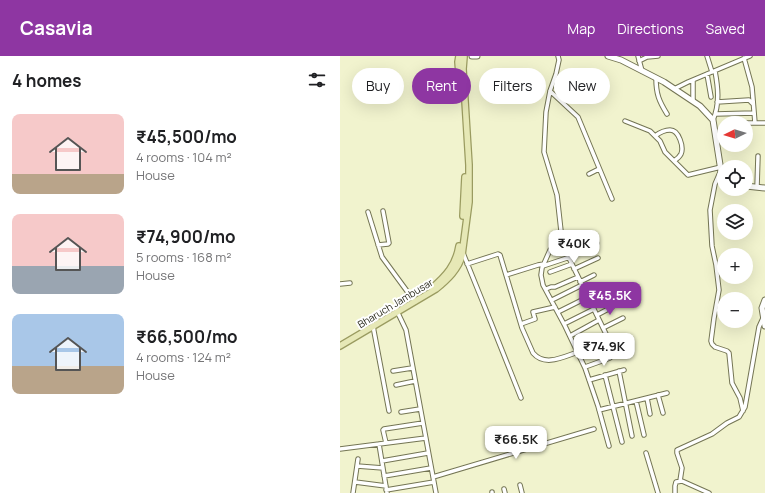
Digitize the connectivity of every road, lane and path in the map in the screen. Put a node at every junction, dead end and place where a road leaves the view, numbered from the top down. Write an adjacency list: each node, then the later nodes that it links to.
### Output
1 (461, 56): 46 (main road, Bharuch Jambusar); 47 (main road, Bharuch Jambusar)
2 (472, 56): 3 (main road)
3 (477, 56)
4 (558, 56): 18 (street)
5 (608, 56): 12 (main road)
6 (638, 56): 11 (street)
7 (658, 56): 11 (street)
8 (707, 56): 13 (street)
9 (750, 56): 10 (street)
10 (744, 58): 13 (street); 22 (street)
11 (639, 61): 12 (street)
12 (642, 71): 15 (main road)
13 (714, 71): 14 (street); 21 (street)
14 (707, 74): 16 (street); 19 (street)
15 (656, 78): 17 (main road); 24 (street)
16 (693, 80): 17 (street); 20 (street)
17 (674, 89): 20 (main road)
18 (551, 92): 34 (street); 52 (street)
19 (711, 97)
20 (693, 101): 26 (main road)
21 (717, 102): 22 (street); 25 (street)
22 (753, 104): 23 (street)
23 (754, 112): 25 (street); 28 (street)
24 (667, 114)
25 (716, 114): 26 (street)
26 (713, 120): 33 (main road)
27 (625, 121): 30 (street)
28 (755, 123): 29 (street)
29 (765, 123)
30 (655, 136): 32 (street); 32 (street)
31 (758, 156): 39 (street)
32 (674, 160): 35 (street)
33 (720, 160)
34 (599, 169): 36 (street); 41 (street)
35 (717, 171)
36 (589, 174)
37 (717, 180): 104 (street)
38 (753, 187): 39 (main road)
39 (757, 187): 40 (main road)
40 (765, 188)
41 (612, 199)
42 (383, 211): 45 (street)
43 (368, 212): 45 (street)
44 (597, 243): 48 (street)
45 (378, 245): 65 (street)
46 (462, 252): 47 (main road, Bharuch Jambusar); 50 (street)
47 (459, 258): 65 (main road, Bharuch Jambusar)
48 (569, 258): 51 (street); 52 (street)
49 (598, 258): 53 (street)
50 (467, 264): 55 (street); 97 (street)
51 (572, 264): 53 (street); 54 (street)
52 (543, 265): 55 (street); 61 (street)
53 (574, 269): 57 (street)
54 (550, 272)
55 (506, 275): 75 (street)
56 (594, 275): 59 (street)
57 (578, 277): 59 (street); 61 (street)
58 (350, 283): 60 (street)
59 (581, 283): 62 (street); 63 (street)
60 (340, 284)
61 (546, 289): 63 (street)
62 (588, 297): 68 (street); 70 (street)
63 (552, 300): 66 (street)
64 (765, 300): 72 (main road)
65 (413, 301): 69 (main road, Bharuch Jambusar)
66 (555, 307): 70 (street); 75 (street)
67 (612, 307): 71 (street)
68 (594, 309): 71 (street); 76 (street)
69 (396, 310): 77 (main road, Bharuch Jambusar); 81 (main road, Bharuch Jambusar); 87 (street)
70 (558, 312): 76 (street)
71 (597, 315): 74 (street)
72 (764, 316): 78 (main road); 104 (street)
73 (623, 318): 79 (street)
74 (600, 320): 79 (street); 80 (street)
75 (521, 324): 84 (street)
76 (564, 324): 80 (street)
77 (373, 326): 82 (main road, Bharuch Jambusar); 105 (street)
78 (765, 326)
79 (603, 328): 83 (street)
80 (570, 336): 83 (street)
81 (340, 342)
82 (340, 346)
83 (576, 348): 84 (street)
84 (578, 352): 86 (street)
85 (610, 358): 86 (street)
86 (584, 367): 92 (street)
87 (412, 368): 89 (street); 93 (street)
88 (624, 370): 90 (street)
89 (393, 371)
90 (619, 371): 91 (street); 100 (street)
91 (605, 375): 92 (street); 101 (street)
92 (589, 380): 103 (street)
93 (415, 381): 94 (street); 102 (street)
94 (396, 385)
95 (667, 393): 96 (street)
96 (658, 395): 98 (street); 107 (street)
97 (521, 398)
98 (647, 398): 99 (street); 108 (street)
99 (636, 401): 100 (street); 111 (street)
100 (626, 404): 101 (street); 112 (street)
101 (613, 407): 103 (street); 114 (street)
102 (420, 409): 106 (street); 109 (street)
103 (599, 410): 117 (street)
104 (743, 410): 128 (street)
105 (389, 411)
106 (401, 412)
107 (663, 413)
108 (650, 414)
109 (423, 422): 113 (street); 115 (street)
110 (594, 428): 127 (street)
111 (644, 435)
112 (632, 436)
113 (426, 438): 115 (street); 119 (street)
114 (622, 442)
115 (386, 443): 116 (street)
116 (379, 444): 118 (street); 122 (street)
117 (609, 446)
118 (340, 449)
119 (428, 453): 122 (street); 125 (street)
120 (646, 453): 136 (street)
121 (358, 459): 123 (street)
122 (382, 461): 124 (street)
123 (358, 466): 124 (street); 129 (street)
124 (383, 468): 126 (street)
125 (431, 468): 126 (street); 127 (street)
126 (384, 476): 132 (street)
127 (433, 477): 130 (street)
128 (680, 481): 137 (street); 138 (street)
129 (355, 482): 132 (street); 133 (street)
130 (434, 482): 132 (street); 134 (street)
131 (520, 485): 135 (street)
132 (386, 490)
133 (353, 493)
134 (436, 493)
135 (522, 493)
136 (658, 493)
137 (675, 493)
138 (708, 493)

